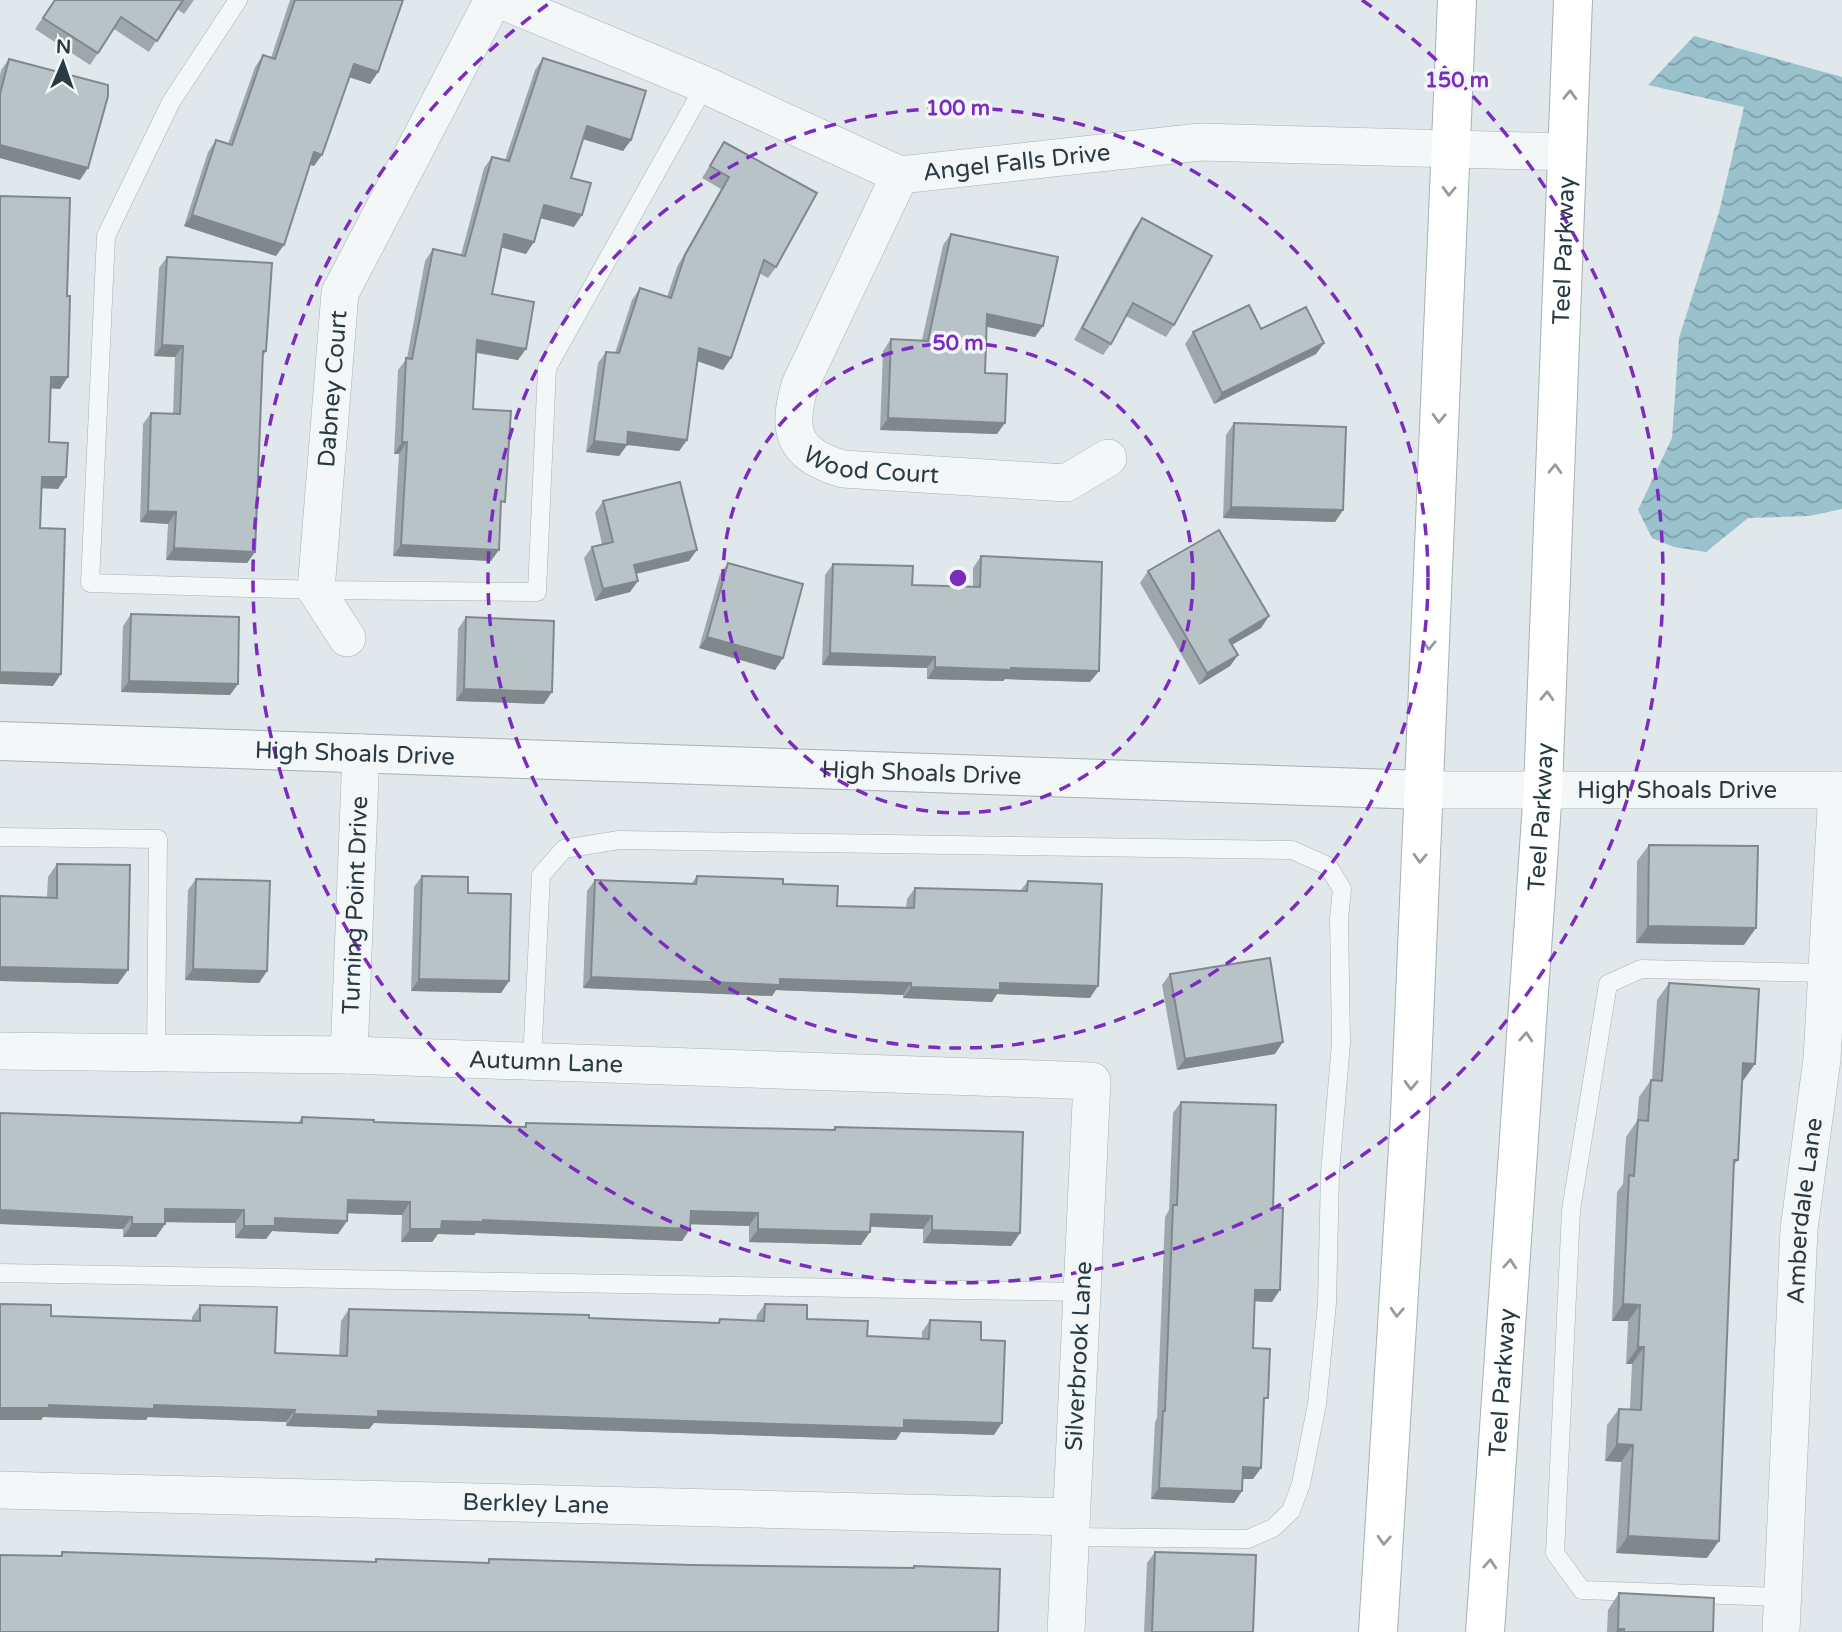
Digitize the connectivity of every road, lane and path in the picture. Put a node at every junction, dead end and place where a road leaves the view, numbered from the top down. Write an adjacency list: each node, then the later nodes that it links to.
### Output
1 (239, 0): 11 (lane)
2 (493, 0): 11 (street, Dabney Court)
3 (501, 0): 6 (street, Angel Falls Drive)
4 (1457, 0): 7 (main road)
5 (1573, 0): 8 (main road, Teel Parkway, one-way to 5)
6 (705, 85): 9 (street, Angel Falls Drive); 11 (lane)
7 (1451, 149): 8 (street, Angel Falls Drive); 9 (street, Angel Falls Drive); 16 (main road, one-way to 16)
8 (1567, 152): 15 (main road, Teel Parkway, one-way to 8)
9 (900, 175): 10 (street, Wood Court)
10 (1108, 458)
11 (316, 590): 12 (street)
12 (347, 638)
13 (0, 741): 14 (street, High Shoals Drive)
14 (361, 753): 16 (street, High Shoals Drive); 22 (street, Turning Point Drive)
15 (1543, 789): 16 (street, High Shoals Drive); 17 (street, High Shoals Drive); 32 (main road, Teel Parkway, one-way to 15)
16 (1423, 790): 31 (main road, one-way to 31)
17 (1840, 790): 19 (street, Amberdale Lane)
18 (0, 837): 21 (lane)
19 (1827, 973): 29 (street, Amberdale Lane); 29 (lane)
20 (0, 1051): 21 (street, Autumn Lane)
21 (156, 1053): 22 (street, Autumn Lane)
22 (349, 1055): 23 (street, Autumn Lane)
23 (532, 1061): 24 (street, Autumn Lane); 28 (lane)
24 (1092, 1081): 26 (street, Silverbrook Lane)
25 (0, 1273): 26 (lane)
26 (1082, 1292): 28 (street, Silverbrook Lane)
27 (0, 1490): 28 (street, Berkley Lane)
28 (1071, 1527): 30 (street, Silverbrook Lane)
29 (1782, 1615)
30 (1066, 1632)
31 (1378, 1632)
32 (1485, 1632)

